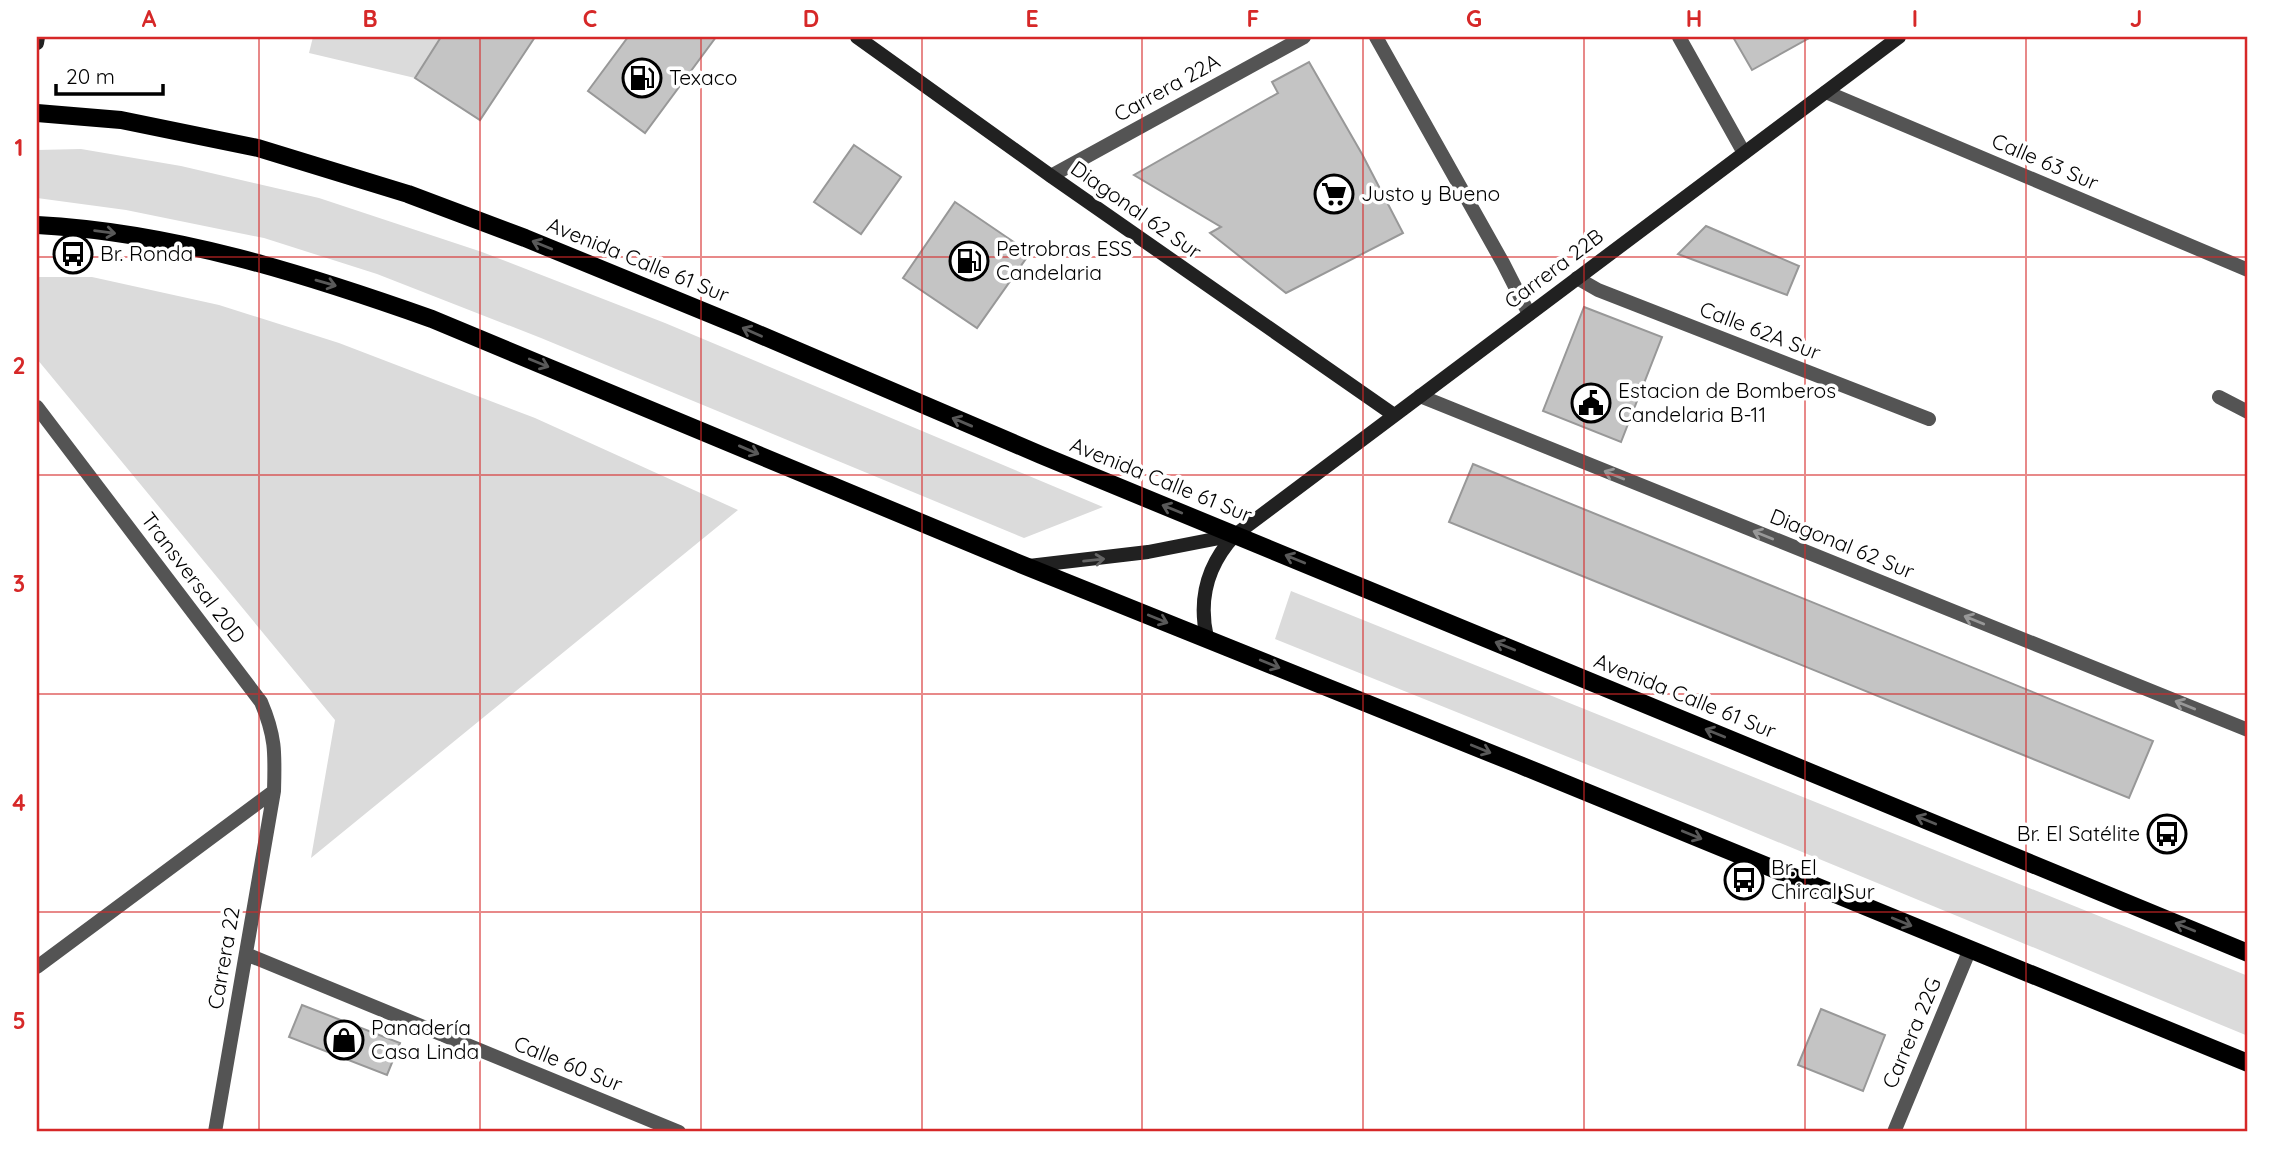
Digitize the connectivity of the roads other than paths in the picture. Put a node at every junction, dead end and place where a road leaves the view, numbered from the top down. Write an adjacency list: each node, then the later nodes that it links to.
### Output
1 (38, 37): 7 (street)
2 (857, 37): 11 (street, Diagonal 62 Sur)
3 (1304, 37): 11 (street, Carrera 22A)
4 (1376, 37): 15 (street)
5 (1679, 37): 10 (street)
6 (1899, 37): 8 (street, Carrera 22B)
7 (37, 43)
8 (1826, 92): 10 (street, Carrera 22B); 13 (street, Calle 63 Sur)
9 (37, 113): 22 (main road, Avenida Calle 61 Sur, one-way to 9)
10 (1744, 153): 14 (street, Carrera 22B)
11 (1051, 176): 20 (street, Diagonal 62 Sur)
12 (37, 225): 23 (main road, one-way to 23)
13 (2248, 270)
14 (1577, 278): 15 (street, Carrera 22B); 21 (street, Calle 62A Sur)
15 (1529, 314): 16 (street, Carrera 22B)
16 (1420, 396): 20 (street, Carrera 22B); 25 (street, Diagonal 62 Sur, one-way to 16)
17 (2219, 397): 19 (street)
18 (37, 407): 26 (street, Transversal 20D)
19 (2248, 412)
20 (1394, 415): 22 (street, Carrera 22B)
21 (1929, 419)
22 (1235, 535): 23 (street, Carrera 22B, one-way to 22); 24 (street, Carrera 22B); 29 (main road, Avenida Calle 61 Sur, one-way to 22)
23 (1026, 566): 24 (main road, one-way to 24)
24 (1207, 638): 27 (main road, one-way to 27)
25 (2248, 730)
26 (274, 790): 28 (street, Carrera 22); 30 (street)
27 (1970, 949): 31 (main road); 34 (street, Carrera 22G)
28 (246, 954): 32 (street, Carrera 22); 33 (street, Calle 60 Sur)
29 (2248, 954)
30 (37, 967)
31 (2248, 1063)
32 (215, 1132)
33 (679, 1132)
34 (1894, 1132)

